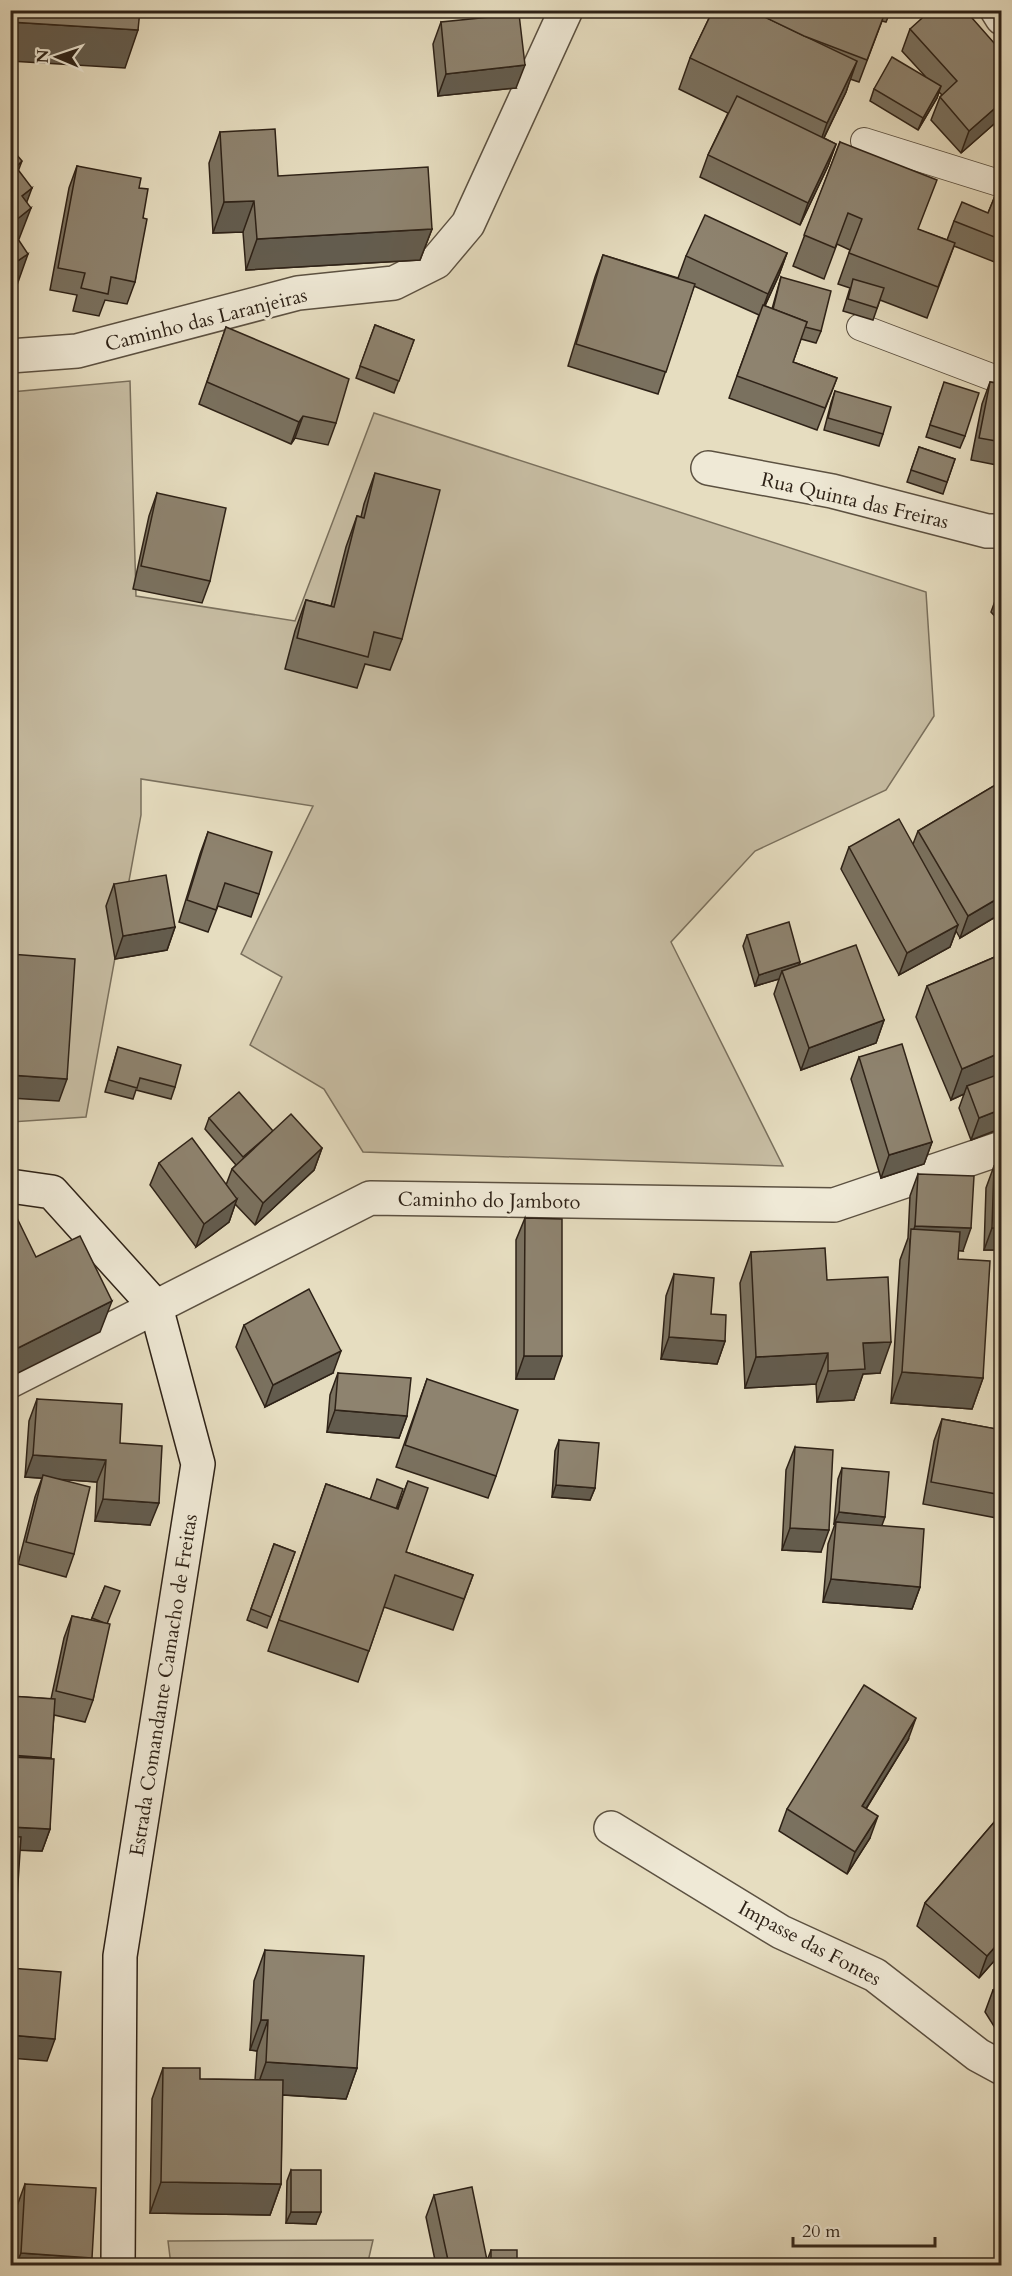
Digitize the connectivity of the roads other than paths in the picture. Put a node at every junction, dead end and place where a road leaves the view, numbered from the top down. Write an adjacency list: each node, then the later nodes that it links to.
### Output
1 (566, 10): 7 (street, Caminho das Laranjeiras)
2 (997, 10): 3 (street)
3 (1002, 18)
4 (864, 141): 5 (lane)
5 (1002, 184)
6 (860, 327): 8 (lane)
7 (10, 356)
8 (1002, 381)
9 (708, 468): 10 (street, Rua Quinta das Freiras)
10 (1002, 531)
11 (1002, 1148): 13 (street, Caminho do Jamboto)
12 (10, 1186): 13 (street, Estrada Comandante Camacho de Freitas)
13 (156, 1307): 14 (street, Caminho do Jamboto); 17 (street, Estrada Comandante Camacho de Freitas)
14 (10, 1381)
15 (611, 1828): 16 (street, Impasse das Fontes)
16 (1002, 2068)
17 (118, 2265)

